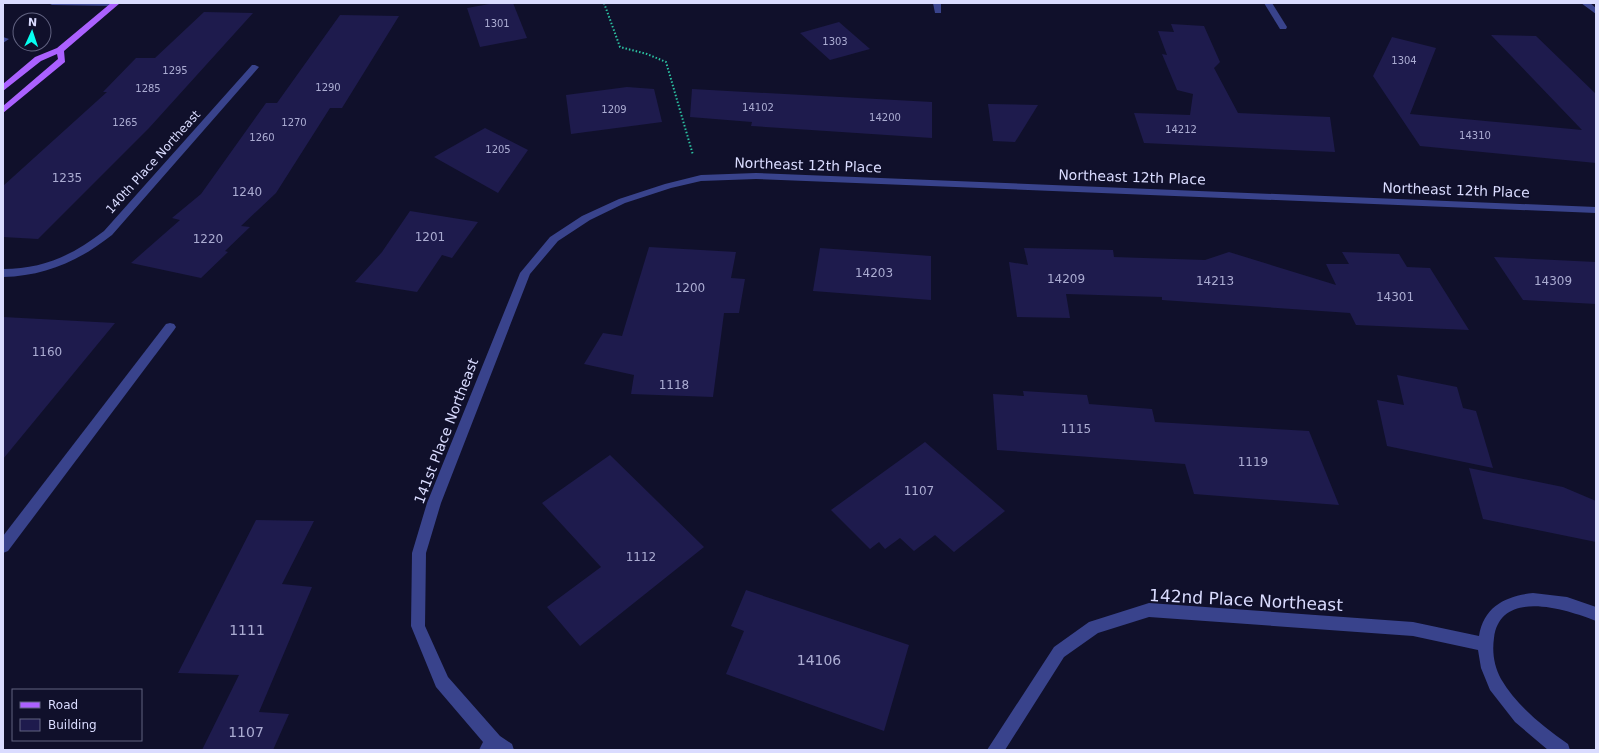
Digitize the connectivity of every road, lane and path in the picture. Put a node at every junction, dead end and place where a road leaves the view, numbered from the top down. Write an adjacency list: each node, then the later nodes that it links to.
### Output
1 (52, 3): 5 (street)
2 (604, 3): 12 (path)
3 (1268, 3): 7 (street)
4 (1585, 3): 6 (street)
5 (116, 4): 8 (main road)
6 (1596, 12)
7 (1283, 27)
8 (60, 50): 10 (main road); 11 (main road)
9 (255, 67): 15 (street, 140th Place Northeast)
10 (3, 88)
11 (3, 110)
12 (695, 162)
13 (668, 186): 14 (street, Northeast 12th Place); 20 (street, 141st Place Northeast)
14 (1596, 210)
15 (3, 273)
16 (170, 327): 17 (street)
17 (3, 548)
18 (1596, 614): 19 (street)
19 (1484, 644): 21 (street, 142nd Place Northeast); 22 (street)
20 (496, 747)
21 (995, 750)
22 (1562, 750)

